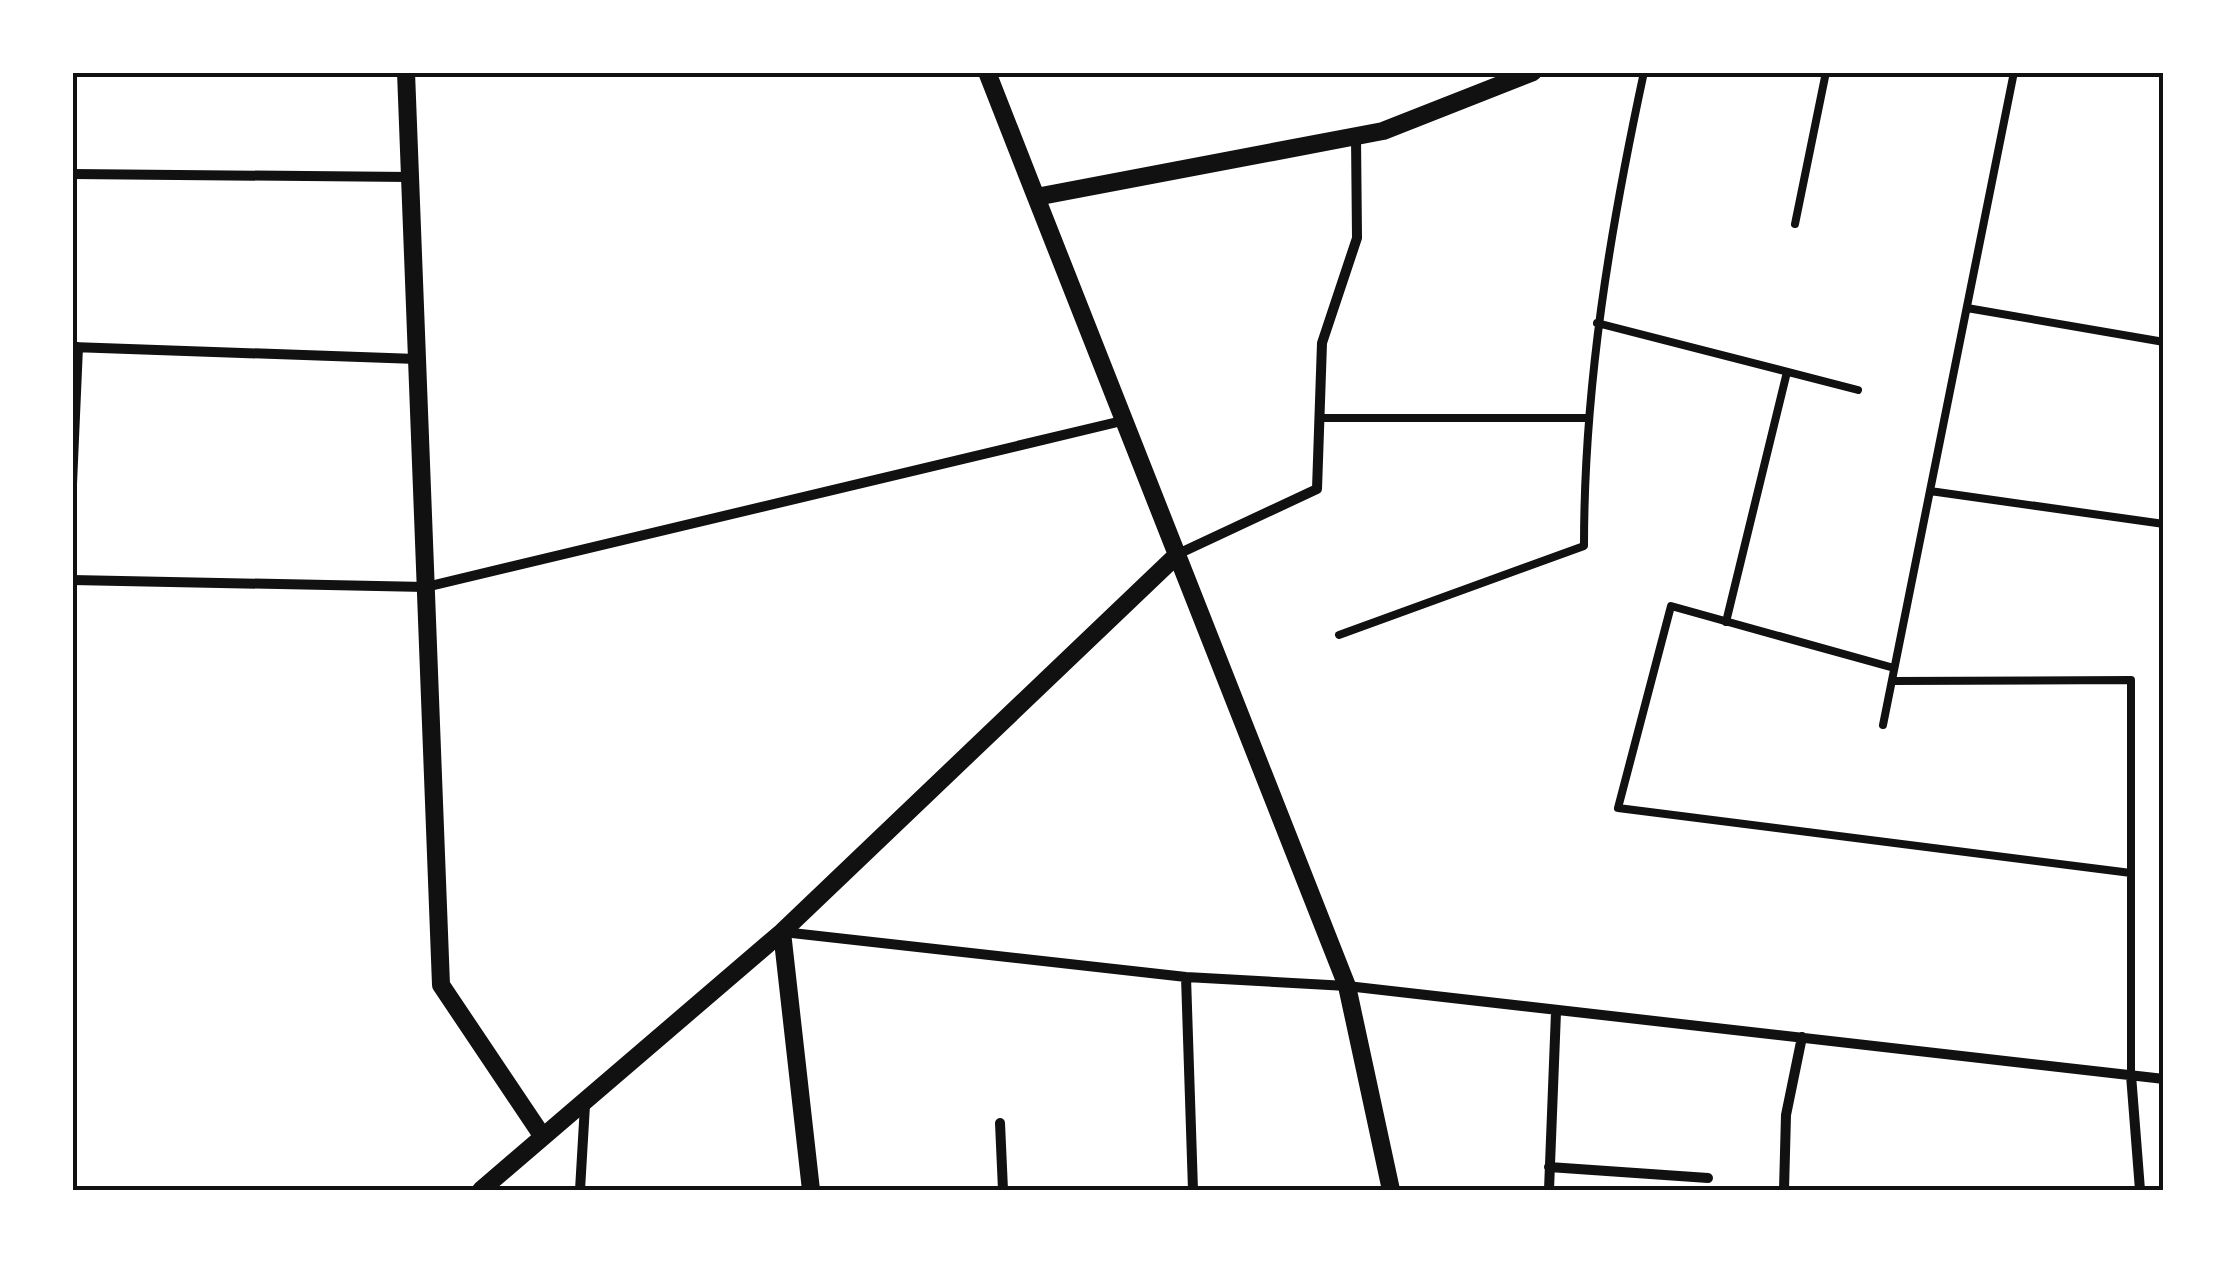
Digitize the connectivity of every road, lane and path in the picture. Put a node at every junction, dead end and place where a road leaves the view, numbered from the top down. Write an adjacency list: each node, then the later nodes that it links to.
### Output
1 (406, 72): 9 (street)
2 (986, 72): 10 (street)
3 (1533, 72): 7 (street)
4 (1644, 72): 13 (lane)
5 (1826, 72): 11 (lane)
6 (2014, 72): 12 (lane)
7 (1356, 136): 10 (street); 19 (street)
8 (72, 174): 9 (street)
9 (410, 177): 16 (street)
10 (1036, 197): 21 (street)
11 (1795, 224)
12 (1967, 308): 14 (lane); 23 (lane)
13 (1597, 324): 17 (lane); 20 (lane)
14 (2164, 342)
15 (75, 347): 16 (street); 22 (street)
16 (417, 359): 27 (street)
17 (1787, 372): 18 (lane); 28 (lane)
18 (1858, 390)
19 (1320, 418): 20 (lane); 25 (street)
20 (1587, 418): 29 (lane)
21 (1126, 420): 25 (street); 27 (street)
22 (72, 484)
23 (1930, 491): 24 (lane); 30 (lane)
24 (2164, 524)
25 (1178, 554): 34 (street); 36 (street)
26 (72, 580): 27 (street)
27 (426, 587): 43 (street)
28 (1726, 622): 30 (lane); 33 (lane)
29 (1339, 635)
30 (1894, 668): 31 (lane)
31 (1892, 681): 32 (lane); 33 (lane)
32 (1884, 724)
33 (2132, 874): 39 (lane)
34 (782, 932): 35 (street); 41 (street); 48 (street)
35 (1186, 977): 36 (street); 50 (street)
36 (1347, 986): 37 (street); 51 (street)
37 (1556, 1012): 38 (street); 44 (street)
38 (1802, 1037): 39 (street); 53 (street)
39 (2132, 1075): 40 (street); 54 (street)
40 (2164, 1078)
41 (585, 1105): 43 (street); 47 (street)
42 (1000, 1123): 49 (street)
43 (543, 1137): 46 (street)
44 (1549, 1167): 45 (street); 52 (street)
45 (1708, 1178)
46 (481, 1190)
47 (580, 1190)
48 (811, 1190)
49 (1003, 1190)
50 (1193, 1190)
51 (1392, 1190)
52 (1549, 1190)
53 (1784, 1190)
54 (2140, 1190)

